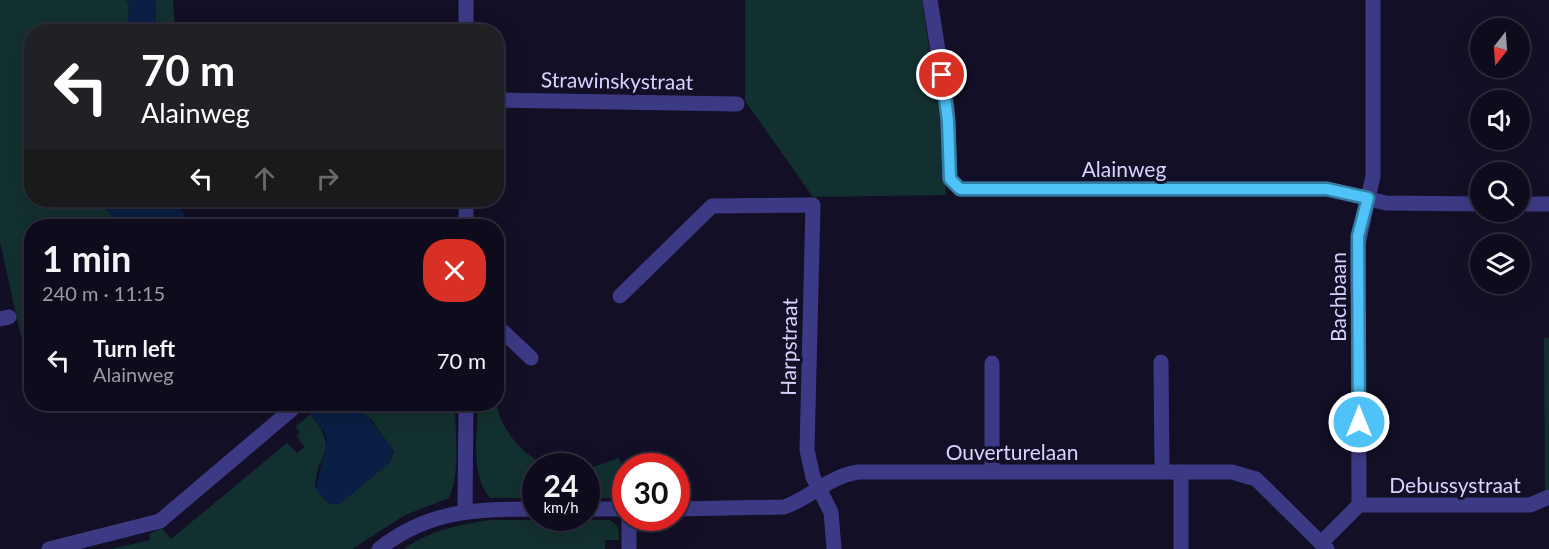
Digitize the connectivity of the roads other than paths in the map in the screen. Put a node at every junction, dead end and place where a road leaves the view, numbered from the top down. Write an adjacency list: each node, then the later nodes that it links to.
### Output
1 (466, 0): 4 (street)
2 (930, 0): 7 (street, Alainweg)
3 (1373, 0): 7 (street, Bachbaan)
4 (466, 24)
5 (504, 100): 6 (street, Strawinskystraat)
6 (738, 104)
7 (1368, 198): 8 (street, Alainweg); 23 (street, Bachbaan)
8 (1470, 204)
9 (1530, 204): 10 (street)
10 (1549, 204)
11 (620, 296): 21 (street, Harpstraat)
12 (504, 333): 13 (street)
13 (531, 358)
14 (1161, 362): 18 (street)
15 (992, 363): 20 (street)
16 (289, 411): 29 (street)
17 (466, 411): 26 (street)
18 (1162, 471): 19 (street, Ouverturelaan); 20 (street, Ouverturelaan)
19 (1181, 471): 28 (street, Ouverturelaan); 33 (street)
20 (992, 472): 21 (street, Ouverturelaan)
21 (820, 489): 25 (street, Ouverturelaan); 32 (street, Harpstraat)
22 (1549, 497): 23 (street, Debussystraat)
23 (1359, 505): 28 (street)
24 (522, 509): 26 (street)
25 (690, 509)
26 (465, 510): 30 (street)
27 (629, 531): 31 (street)
28 (1324, 546)
29 (49, 549)
30 (379, 549)
31 (629, 549)
32 (834, 549)
33 (1181, 549)

